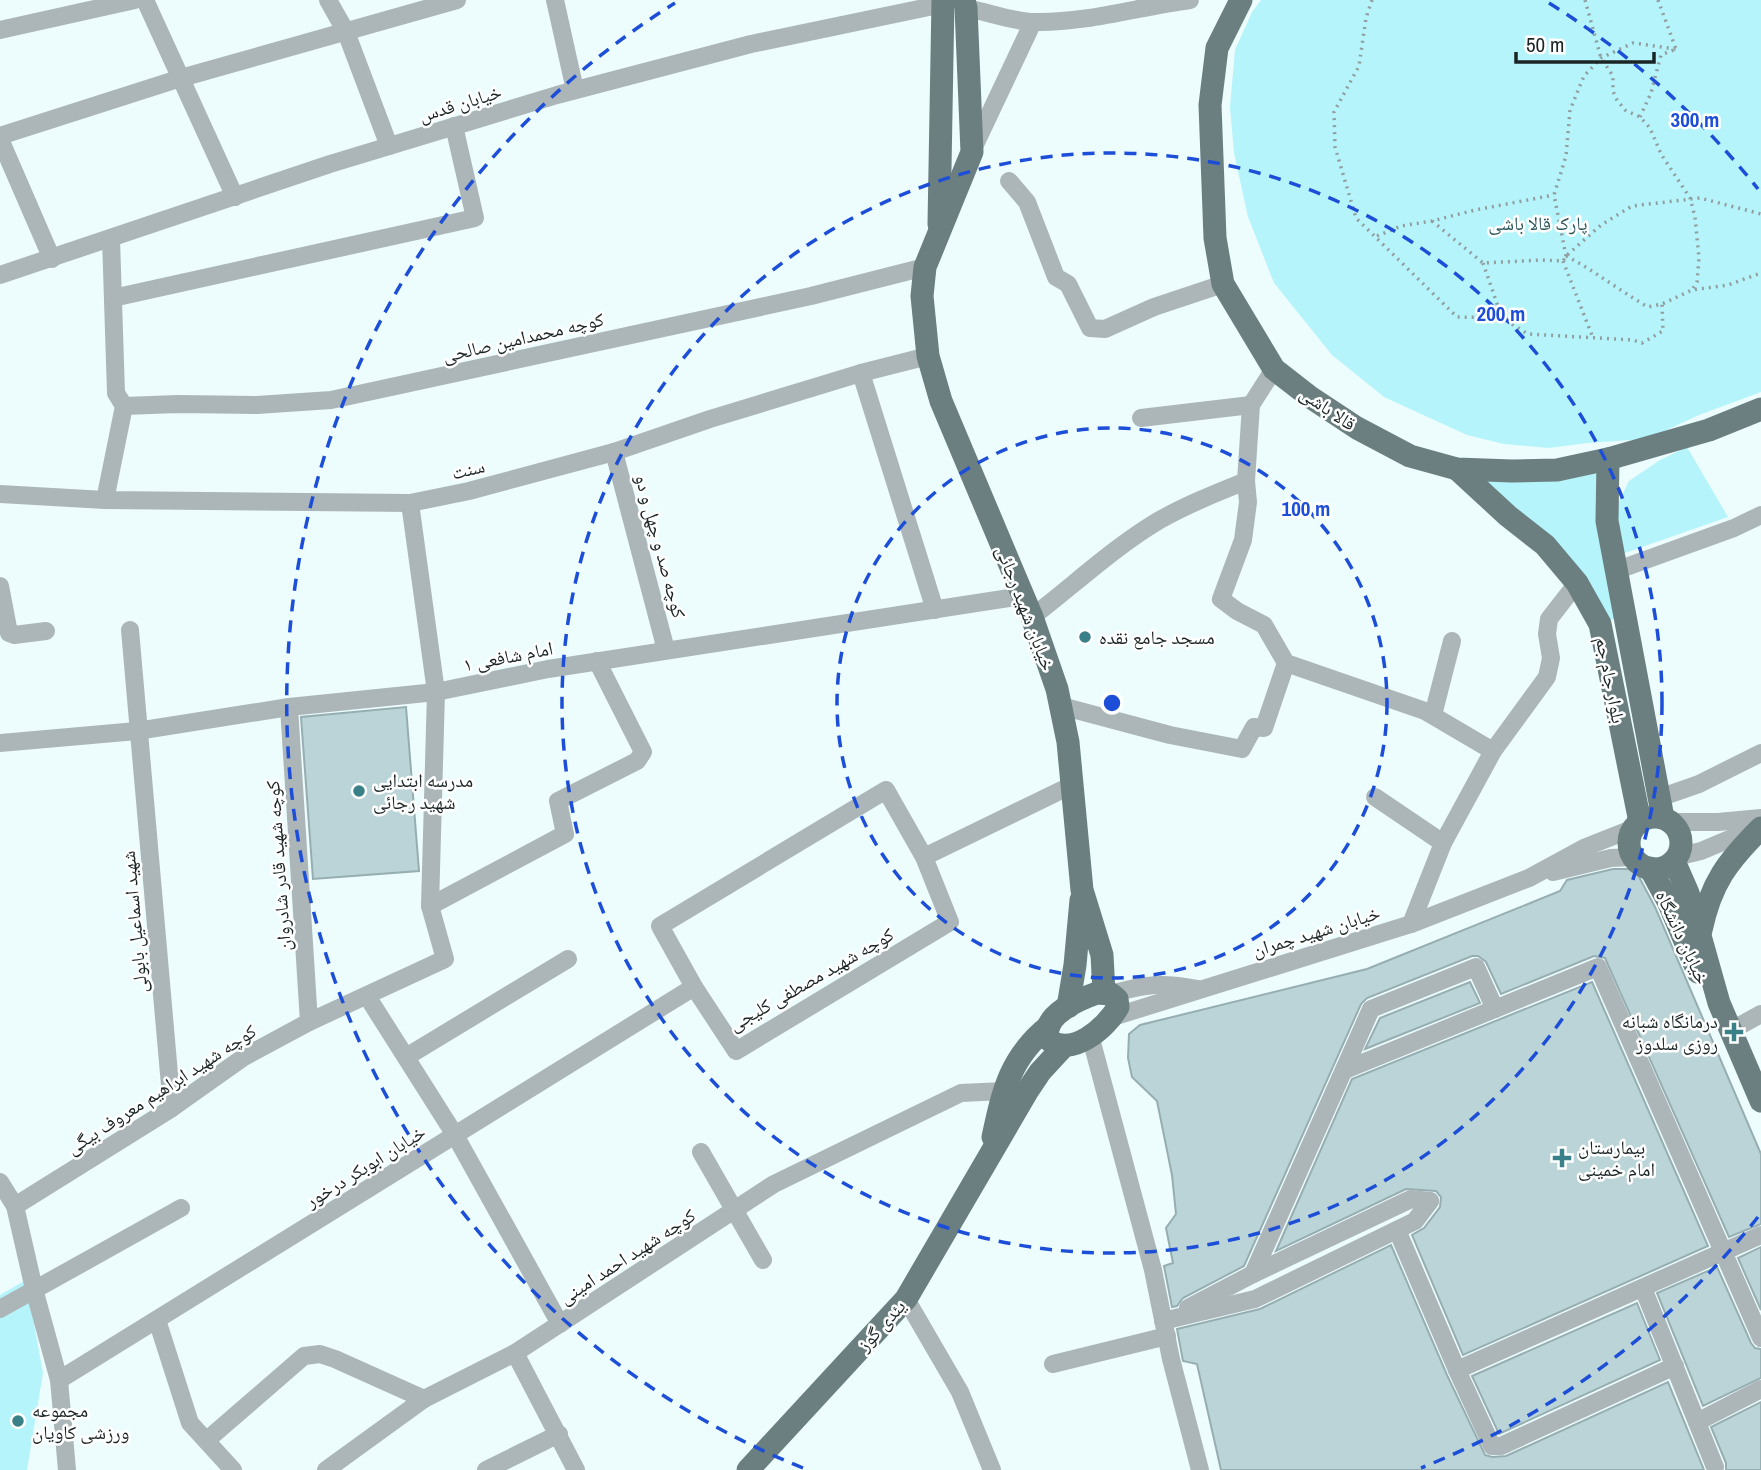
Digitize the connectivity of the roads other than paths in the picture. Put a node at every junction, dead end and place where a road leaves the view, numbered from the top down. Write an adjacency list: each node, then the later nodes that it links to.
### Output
1 (135, 0): 10 (street)
2 (145, 0): 12 (street)
3 (328, 0): 11 (street)
4 (457, 0): 11 (street)
5 (555, 0): 13 (street)
6 (1189, 0): 9 (street)
7 (1241, 0): 26 (main road, قالا باشی)
8 (954, 3): 9 (street); 13 (street, خیابان قدس); 17 (main road, خیابان شهید رجائی); 18 (main road, خیابان شهید رجائی)
9 (1033, 23): 18 (street)
10 (0, 30)
11 (346, 32): 12 (street); 16 (street)
12 (181, 78): 15 (street); 20 (street)
13 (575, 90): 14 (street, خیابان قدس)
14 (454, 126): 16 (street, خیابان قدس); 27 (street)
15 (0, 137): 23 (street)
16 (389, 146): 20 (street, خیابان قدس)
17 (938, 149): 18 (main road); 21 (main road, خیابان شهید رجائی)
18 (972, 152): 21 (main road, خیابان شهید رجائی)
19 (1009, 181): 26 (street)
20 (235, 197): 22 (street, خیابان قدس)
21 (939, 234): 24 (main road, خیابان شهید رجائی)
22 (111, 239): 23 (street, خیابان قدس); 27 (street)
23 (51, 259): 25 (street, خیابان قدس)
24 (925, 267): 28 (main road, خیابان شهید رجائی); 32 (street, کوچه محمدامین صالحی)
25 (0, 275)
26 (1223, 284): 29 (main road, قالا باشی)
27 (113, 298): 32 (street)
28 (928, 356): 30 (street, سنت); 46 (main road, خیابان شهید رجائی)
29 (1274, 369): 31 (street); 37 (main road, قالا باشی)
30 (862, 373): 35 (street, سنت); 47 (street)
31 (1251, 405): 34 (street); 38 (street)
32 (124, 406): 40 (street)
33 (1761, 409): 36 (main road, قالا باشی)
34 (1140, 418)
35 (614, 452): 41 (street, سنت); 52 (street, کوچه صد و چهل و دو)
36 (1608, 459): 37 (main road, قالا باشی); 43 (main road, بلوار جام جم)
37 (1457, 468): 44 (main road, بلوار جام جم)
38 (1246, 481): 48 (street); 54 (street)
39 (0, 494): 40 (street, سنت)
40 (105, 500): 41 (street, سنت)
41 (410, 503): 55 (street)
42 (1761, 515): 43 (street)
43 (1615, 570): 65 (main road, بلوار جام جم)
44 (1577, 583): 61 (street); 67 (main road, بلوار جام جم)
45 (0, 586): 50 (street)
46 (1022, 596): 47 (street, امام شافعی ۱); 48 (main road, خیابان شهید رجائی)
47 (935, 610): 52 (street, امام شافعی ۱)
48 (1032, 617): 56 (main road, خیابان شهید رجائی)
49 (130, 630): 59 (street, شهید اسماعیل بابولی)
50 (46, 631)
51 (1452, 641): 58 (street)
52 (666, 650): 53 (street, امام شافعی ۱)
53 (597, 661): 55 (street, امام شافعی ۱); 75 (street)
54 (1286, 663): 56 (street); 58 (street)
55 (436, 692): 57 (street, امام شافعی ۱); 75 (street)
56 (1061, 706): 63 (main road, خیابان شهید رجائی)
57 (289, 707): 59 (street, امام شافعی ۱); 86 (street, کوچه شهید قادر شادروان)
58 (1433, 715): 61 (street)
59 (137, 731): 60 (street, امام شافعی ۱); 95 (street, شهید اسماعیل بابولی)
60 (0, 743)
61 (1493, 751): 69 (street)
62 (1761, 753): 65 (street)
63 (1072, 785): 70 (street); 74 (main road, خیابان شهید رجائی)
64 (1375, 797): 69 (street)
65 (1664, 813): 66 (street); 67 (main road); 71 (main road)
66 (1761, 818)
67 (1637, 825): 72 (main road); 73 (street, خیابان شهید چمران)
68 (1761, 827): 71 (street); 77 (main road)
69 (1443, 843): 76 (street)
70 (924, 857): 79 (street, کوچه شهید مصطفی کلیجی); 79 (street, کوچه شهید مصطفی کلیجی)
71 (1675, 859): 72 (main road); 77 (main road, خیابان دانشگاه)
72 (1642, 863): 73 (street, خیابان شهید چمران); 82 (main road, خیابان دانشگاه)
73 (1529, 878): 76 (street, خیابان شهید چمران)
74 (1082, 890): 81 (main road, خیابان شهید رجائی); 83 (main road)
75 (430, 906): 80 (street, کوچه شهید ابراهیم معروف بیگی)
76 (1411, 924): 81 (street, خیابان شهید چمران)
77 (1700, 933): 82 (main road, خیابان دانشگاه)
78 (568, 959): 91 (street)
79 (694, 987): 96 (street, خیابان ابوبکر درخور)
80 (367, 996): 86 (street, کوچه شهید ابراهیم معروف بیگی); 91 (street)
81 (1109, 1001): 83 (main road); 89 (main road)
82 (1719, 1003): 88 (main road, خیابان دانشگاه)
83 (1068, 1007): 87 (main road)
84 (1495, 1009): 92 (street); 92 (street); 105 (street)
85 (1761, 1014): 88 (street)
86 (309, 1022): 95 (street, کوچه شهید ابراهیم معروف بیگی)
87 (1049, 1026): 90 (main road); 93 (main road)
88 (1730, 1031): 94 (main road, خیابان دانشگاه)
89 (1090, 1035): 90 (main road); 114 (street)
90 (1064, 1046): 98 (main road, یئدی گوز)
91 (406, 1058): 96 (street)
92 (1345, 1070): 107 (street)
93 (1004, 1091): 98 (main road); 102 (street, کوچه شهید احمد امینی)
94 (1761, 1101)
95 (172, 1108): 100 (street, کوچه شهید ابراهیم معروف بیگی)
96 (455, 1135): 112 (street, خیابان ابوبکر درخور); 113 (street)
97 (701, 1152): 102 (street)
98 (987, 1160): 110 (main road, یئدی گوز)
99 (0, 1182): 100 (street)
100 (15, 1206): 109 (street)
101 (181, 1208): 109 (street)
102 (735, 1211): 106 (street); 113 (street, کوچه شهید احمد امینی)
103 (1396, 1230): 107 (street); 114 (street); 119 (street)
104 (1761, 1235): 105 (street)
105 (1724, 1252): 108 (street); 115 (street)
106 (763, 1260)
107 (1253, 1274): 114 (street)
108 (1643, 1288): 118 (street); 119 (street)
109 (34, 1289): 111 (street); 120 (street)
110 (905, 1299): 132 (main road, یئدی گوز); 133 (street)
111 (0, 1309)
112 (156, 1320): 120 (street, خیابان ابوبکر درخور); 125 (street)
113 (560, 1324): 116 (street, کوچه شهید احمد امینی)
114 (1165, 1328): 117 (street); 134 (street)
115 (1761, 1338)
116 (515, 1353): 122 (street, کوچه شهید احمد امینی); 124 (street)
117 (1053, 1364)
118 (1675, 1366): 119 (street); 123 (street)
119 (1457, 1370)
120 (59, 1380): 127 (street)
121 (1761, 1389): 123 (street)
122 (424, 1399): 125 (street); 129 (street, کوچه شهید احمد امینی)
123 (1697, 1422): 126 (street)
124 (559, 1434): 130 (street); 131 (street)
125 (207, 1440): 128 (street)
126 (1716, 1467)
127 (67, 1470)
128 (233, 1470)
129 (326, 1470)
130 (486, 1470)
131 (576, 1470)
132 (748, 1470)
133 (992, 1470)
134 (1200, 1470)

